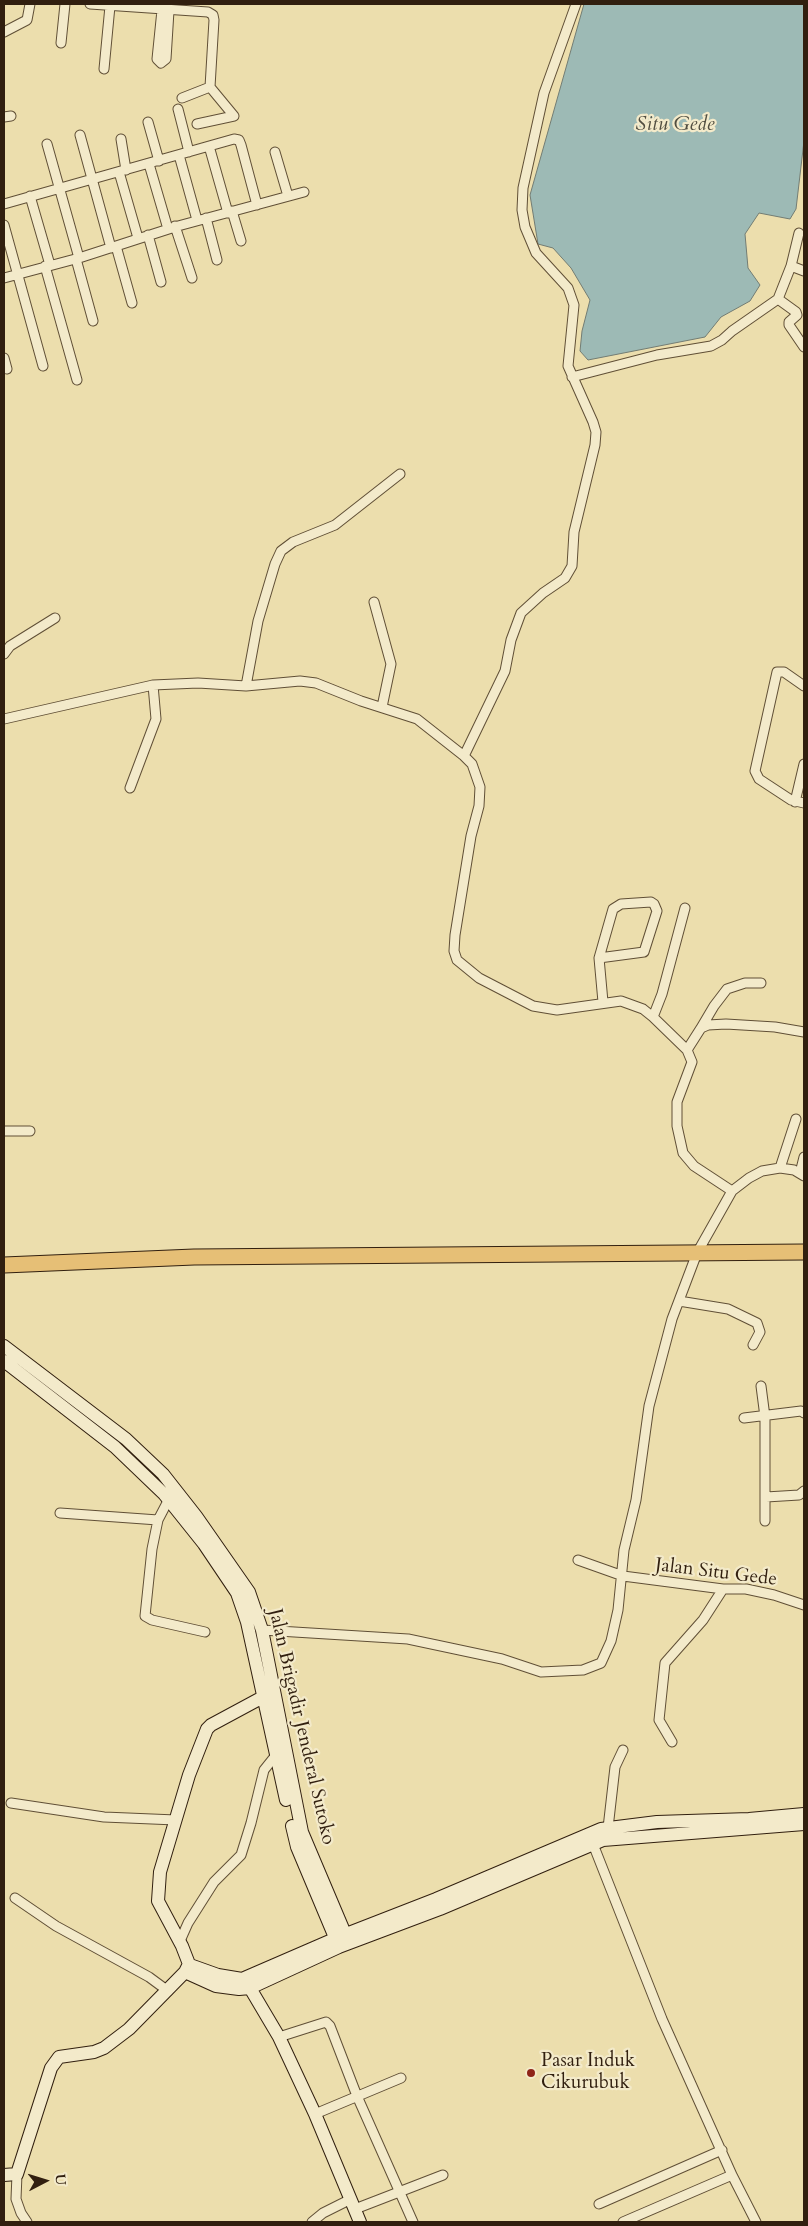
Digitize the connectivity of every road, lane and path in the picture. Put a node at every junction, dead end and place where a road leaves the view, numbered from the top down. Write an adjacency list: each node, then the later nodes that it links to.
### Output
1 (30, 4): 7 (street)
2 (65, 4): 8 (street)
3 (90, 4): 5 (street)
4 (576, 4): 57 (street)
5 (110, 6): 6 (street); 9 (street)
6 (165, 7): 6 (street); 10 (street)
7 (4, 32)
8 (61, 42)
9 (104, 70)
10 (210, 87): 11 (street); 14 (street)
11 (182, 98)
12 (178, 109): 19 (street)
13 (148, 122): 22 (street)
14 (197, 124)
15 (80, 136): 25 (street)
16 (121, 139): 24 (street)
17 (47, 144): 26 (street)
18 (209, 146): 19 (street); 31 (street); 32 (street)
19 (189, 152): 21 (street)
20 (275, 152): 29 (street)
21 (179, 155): 22 (street); 33 (street)
22 (159, 161): 23 (street)
23 (149, 164): 24 (street); 35 (street)
24 (122, 171): 25 (street); 38 (street)
25 (93, 179): 26 (street); 40 (street)
26 (59, 188): 28 (street); 41 (street)
27 (304, 192): 29 (street)
28 (30, 196): 30 (street); 43 (street)
29 (288, 196): 31 (street)
30 (4, 204)
31 (257, 205): 32 (street)
32 (230, 212): 33 (street); 39 (street)
33 (202, 219): 35 (street); 42 (street)
34 (4, 225): 46 (street)
35 (172, 228): 37 (street); 48 (street)
36 (799, 233): 44 (street)
37 (148, 235): 38 (street); 49 (street)
38 (138, 238): 40 (street)
39 (241, 241)
40 (113, 247): 41 (street); 51 (street)
41 (77, 258): 43 (street); 52 (street)
42 (217, 260)
43 (47, 266): 46 (street); 58 (street)
44 (792, 266): 45 (street); 50 (street)
45 (804, 271)
46 (18, 274): 47 (street); 55 (street)
47 (4, 278)
48 (192, 278)
49 (160, 282)
50 (778, 299): 53 (street); 57 (street)
51 (132, 303)
52 (94, 321)
53 (804, 347)
54 (4, 358): 56 (street)
55 (43, 366)
56 (7, 369)
57 (572, 377): 68 (street)
58 (77, 380)
59 (400, 474): 64 (street)
60 (374, 602): 66 (street)
61 (55, 618): 62 (street)
62 (4, 654)
63 (152, 685): 64 (street); 67 (street); 70 (street)
64 (246, 686): 66 (street)
65 (804, 686): 71 (street)
66 (382, 707): 68 (street)
67 (4, 719)
68 (464, 756): 76 (street)
69 (804, 764): 71 (street)
70 (130, 788)
71 (795, 802): 72 (street)
72 (804, 804)
73 (685, 908): 77 (street)
74 (599, 958): 74 (street); 76 (street)
75 (761, 983): 78 (street)
76 (604, 1002): 77 (street)
77 (653, 1017): 80 (street)
78 (701, 1028): 79 (street); 80 (street)
79 (804, 1032)
80 (687, 1050): 87 (street)
81 (796, 1119): 85 (street)
82 (4, 1131): 83 (street)
83 (30, 1131)
84 (804, 1157): 86 (street)
85 (780, 1168): 86 (street); 87 (street)
86 (802, 1175)
87 (732, 1191): 89 (street)
88 (804, 1252): 89 (main road)
89 (697, 1253): 90 (main road); 91 (street)
90 (4, 1265)
91 (679, 1300): 92 (street); 109 (street)
92 (753, 1345)
93 (4, 1346): 99 (street, Jalan Brigadir Jenderal Sutoko)
94 (4, 1361): 100 (street)
95 (761, 1386): 97 (street)
96 (804, 1413): 97 (street)
97 (765, 1417): 98 (street); 102 (street)
98 (744, 1418)
99 (126, 1438): 100 (street); 107 (street, Jalan Brigadir Jenderal Sutoko)
100 (115, 1447): 103 (street)
101 (804, 1491): 102 (street)
102 (766, 1497): 106 (street)
103 (169, 1500): 105 (street); 107 (street)
104 (60, 1513): 105 (street)
105 (158, 1520): 113 (street)
106 (765, 1521)
107 (207, 1541): 112 (street, Jalan Brigadir Jenderal Sutoko); 114 (street)
108 (578, 1560): 109 (street, Jalan Situ Gede)
109 (622, 1576): 110 (street, Jalan Situ Gede); 112 (street)
110 (723, 1590): 111 (street, Jalan Situ Gede); 115 (street)
111 (804, 1604)
112 (262, 1630): 116 (street, Jalan Brigadir Jenderal Sutoko)
113 (205, 1632)
114 (263, 1697): 116 (street); 120 (street)
115 (672, 1742)
116 (277, 1746): 125 (street); 126 (street, Jalan Brigadir Jenderal Sutoko)
117 (623, 1750): 122 (street)
118 (11, 1803): 120 (street)
119 (804, 1814): 122 (street)
120 (176, 1820): 125 (street)
121 (804, 1824): 123 (street)
122 (608, 1828): 123 (street)
123 (591, 1839): 126 (street); 134 (street)
124 (15, 1898): 129 (street)
125 (180, 1941): 127 (street)
126 (342, 1941): 127 (street); 128 (street)
127 (187, 1968): 128 (street); 129 (street)
128 (250, 1988): 130 (street)
129 (168, 1990): 135 (street)
130 (279, 2037): 132 (street); 133 (street)
131 (401, 2078): 132 (street)
132 (357, 2096): 133 (street); 139 (street)
133 (315, 2114): 140 (street)
134 (722, 2150): 138 (street); 141 (street)
135 (18, 2174): 137 (street); 142 (street)
136 (443, 2174): 139 (street)
137 (4, 2175)
138 (732, 2175): 146 (street); 147 (street)
139 (400, 2192): 140 (street); 145 (street)
140 (353, 2204): 143 (street); 144 (street)
141 (599, 2204)
142 (27, 2222)
143 (312, 2222)
144 (360, 2222)
145 (414, 2222)
146 (623, 2222)
147 (756, 2222)

